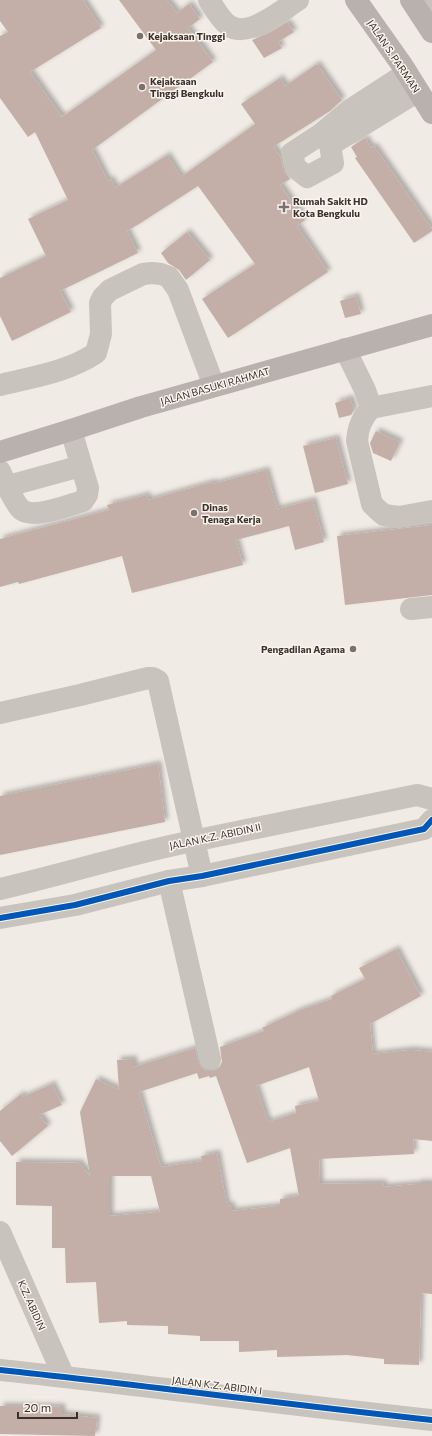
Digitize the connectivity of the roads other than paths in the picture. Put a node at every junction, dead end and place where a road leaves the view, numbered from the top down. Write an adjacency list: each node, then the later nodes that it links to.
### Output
1 (209, 0): 2 (street)
2 (298, 0)
3 (356, 0): 6 (main road, JALAN S. PARMAN)
4 (421, 5): 5 (main road)
5 (432, 32)
6 (413, 82): 7 (main road, JALAN S. PARMAN); 8 (street)
7 (432, 113)
8 (326, 140)
9 (432, 324): 10 (main road, JALAN BASUKI RAHMAT)
10 (345, 349): 12 (main road, JALAN BASUKI RAHMAT); 14 (street)
11 (0, 385): 12 (street)
12 (214, 386): 15 (main road, JALAN BASUKI RAHMAT)
13 (432, 396): 14 (street)
14 (371, 408): 19 (street)
15 (71, 430): 16 (main road, JALAN BASUKI RAHMAT); 17 (street)
16 (0, 452)
17 (81, 466): 18 (street); 18 (street)
18 (4, 479)
19 (432, 511)
20 (0, 713): 23 (street)
21 (432, 799): 23 (street, JALAN K.Z. ABIDIN II)
22 (432, 820): 24 (street)
23 (193, 841): 24 (street); 26 (street, JALAN K.Z. ABIDIN II)
24 (202, 876): 25 (street)
25 (169, 881): 27 (street); 28 (street)
26 (0, 889)
27 (0, 918)
28 (210, 1059)
29 (0, 1232): 31 (street, K.Z. ABIDIN)
30 (0, 1370): 31 (street, JALAN K.Z. ABIDIN I)
31 (64, 1377): 32 (street, JALAN K.Z. ABIDIN I)
32 (432, 1420)

